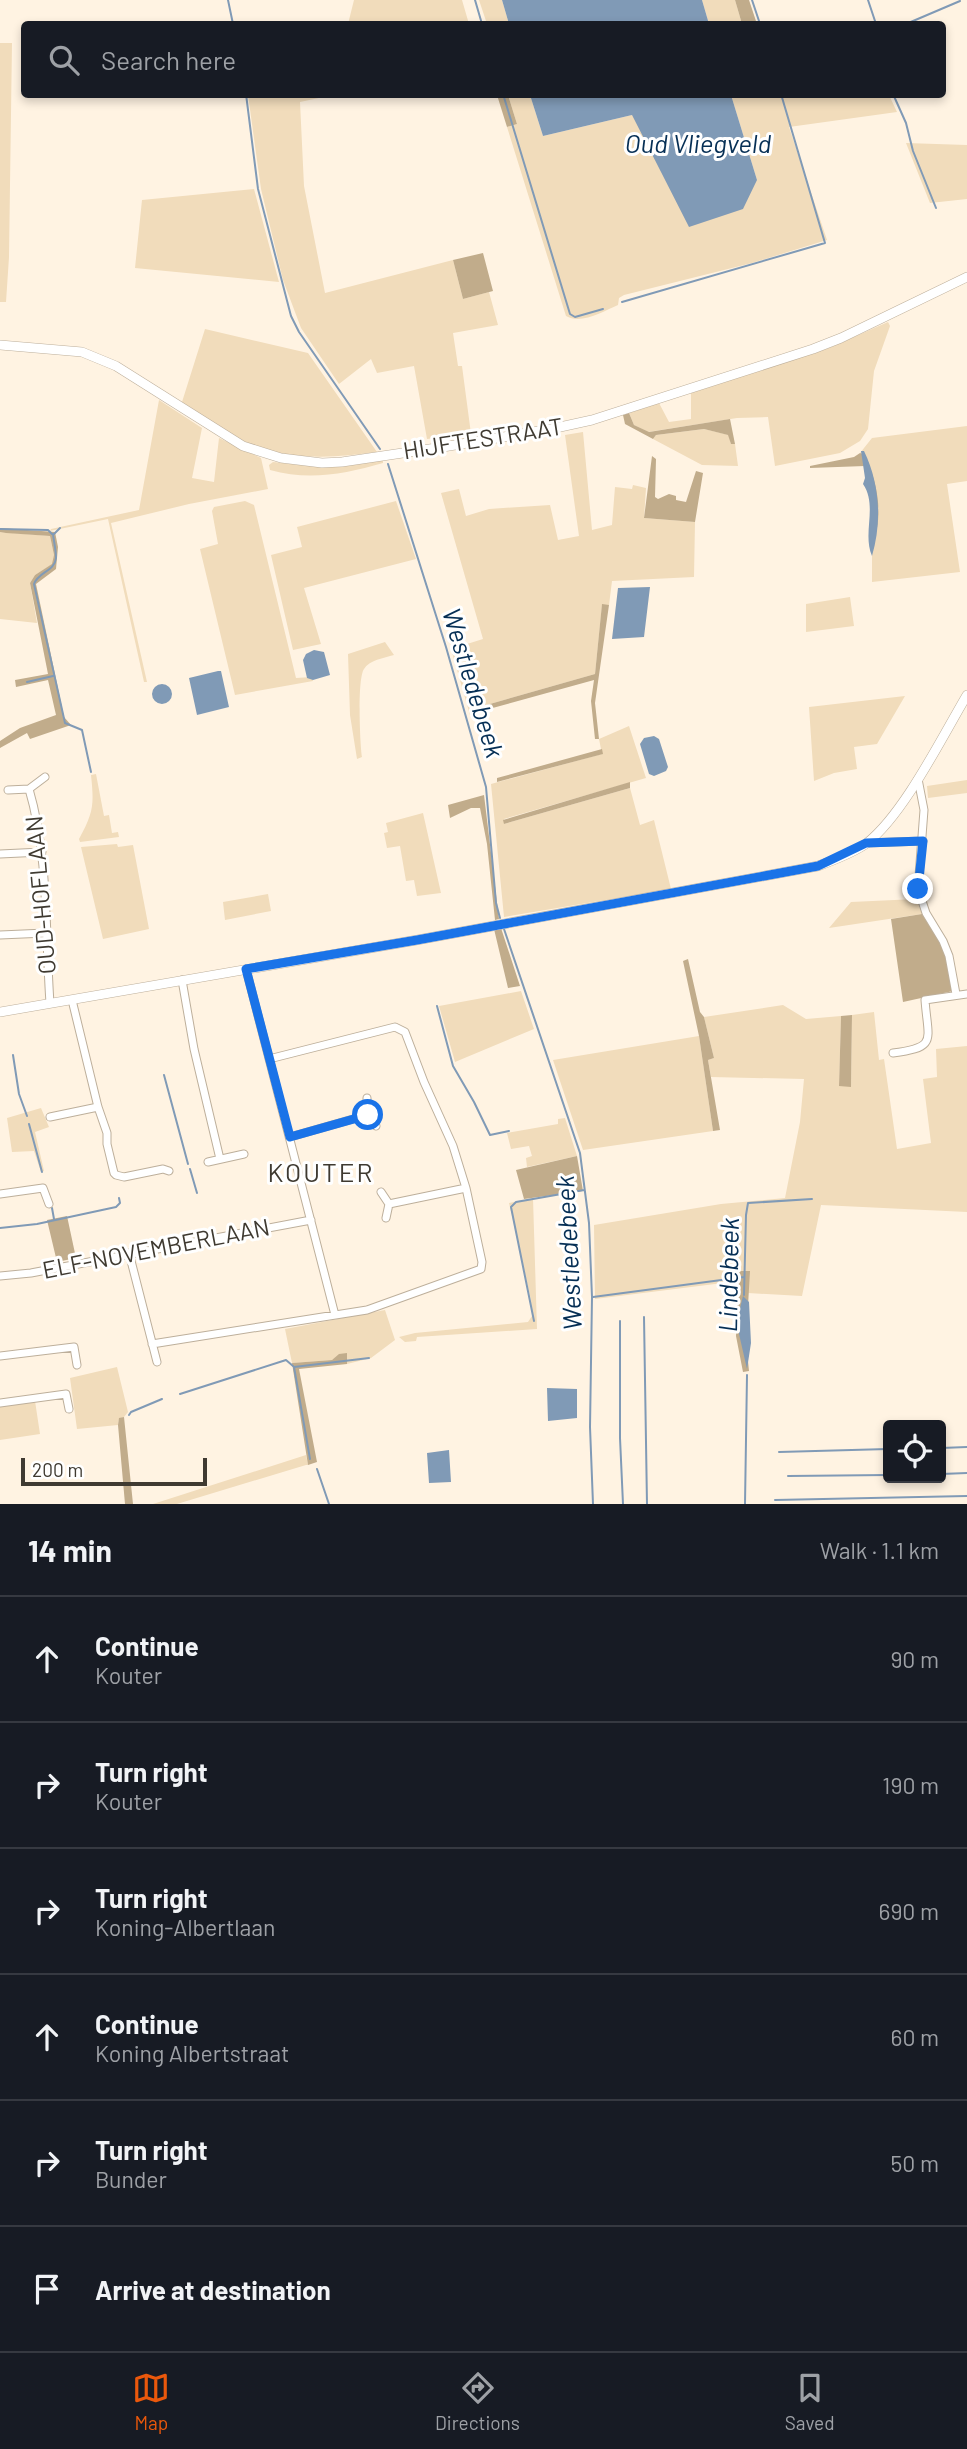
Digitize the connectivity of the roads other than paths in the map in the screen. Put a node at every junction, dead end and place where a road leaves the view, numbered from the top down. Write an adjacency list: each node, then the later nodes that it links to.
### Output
1 (967, 276): 2 (street, HIJFTESTRAAT)
2 (0, 345)
3 (967, 695): 5 (street)
4 (45, 776): 6 (street, OUD-HOFLAAN)
5 (918, 779): 8 (street); 9 (street)
6 (29, 789): 7 (street, OUD-HOFLAAN); 10 (street, OUD-HOFLAAN)
7 (8, 790)
8 (923, 841): 9 (street); 16 (street)
9 (866, 843): 14 (street)
10 (42, 852): 11 (street); 12 (street, OUD-HOFLAAN)
11 (0, 854)
12 (46, 933): 13 (street); 19 (street, OUD-HOFLAAN)
13 (0, 934)
14 (246, 969): 15 (street); 22 (street)
15 (181, 980): 18 (street); 30 (street)
16 (956, 994): 17 (street); 21 (street)
17 (967, 994)
18 (72, 1000): 19 (street); 24 (street)
19 (50, 1003): 20 (street)
20 (0, 1012)
21 (893, 1054)
22 (269, 1059): 28 (street); 33 (street)
23 (367, 1098): 25 (street)
24 (98, 1107): 26 (street); 32 (street)
25 (368, 1115): 27 (street); 28 (street)
26 (50, 1117)
27 (376, 1126)
28 (290, 1137): 39 (street)
29 (244, 1154): 30 (street)
30 (220, 1159): 31 (street)
31 (208, 1163)
32 (169, 1171)
33 (466, 1188): 36 (street); 42 (street)
34 (381, 1192): 36 (street)
35 (0, 1194): 37 (street)
36 (389, 1203): 38 (street)
37 (49, 1204)
38 (386, 1218)
39 (312, 1220): 40 (street, ELF-NOVEMBERLAAN); 42 (street)
40 (130, 1253): 41 (street, ELF-NOVEMBERLAAN); 43 (street)
41 (0, 1276)
42 (335, 1315): 43 (street)
43 (152, 1343): 45 (street)
44 (0, 1356): 46 (street)
45 (157, 1362)
46 (77, 1365)
47 (0, 1403): 48 (street)
48 (69, 1409)

